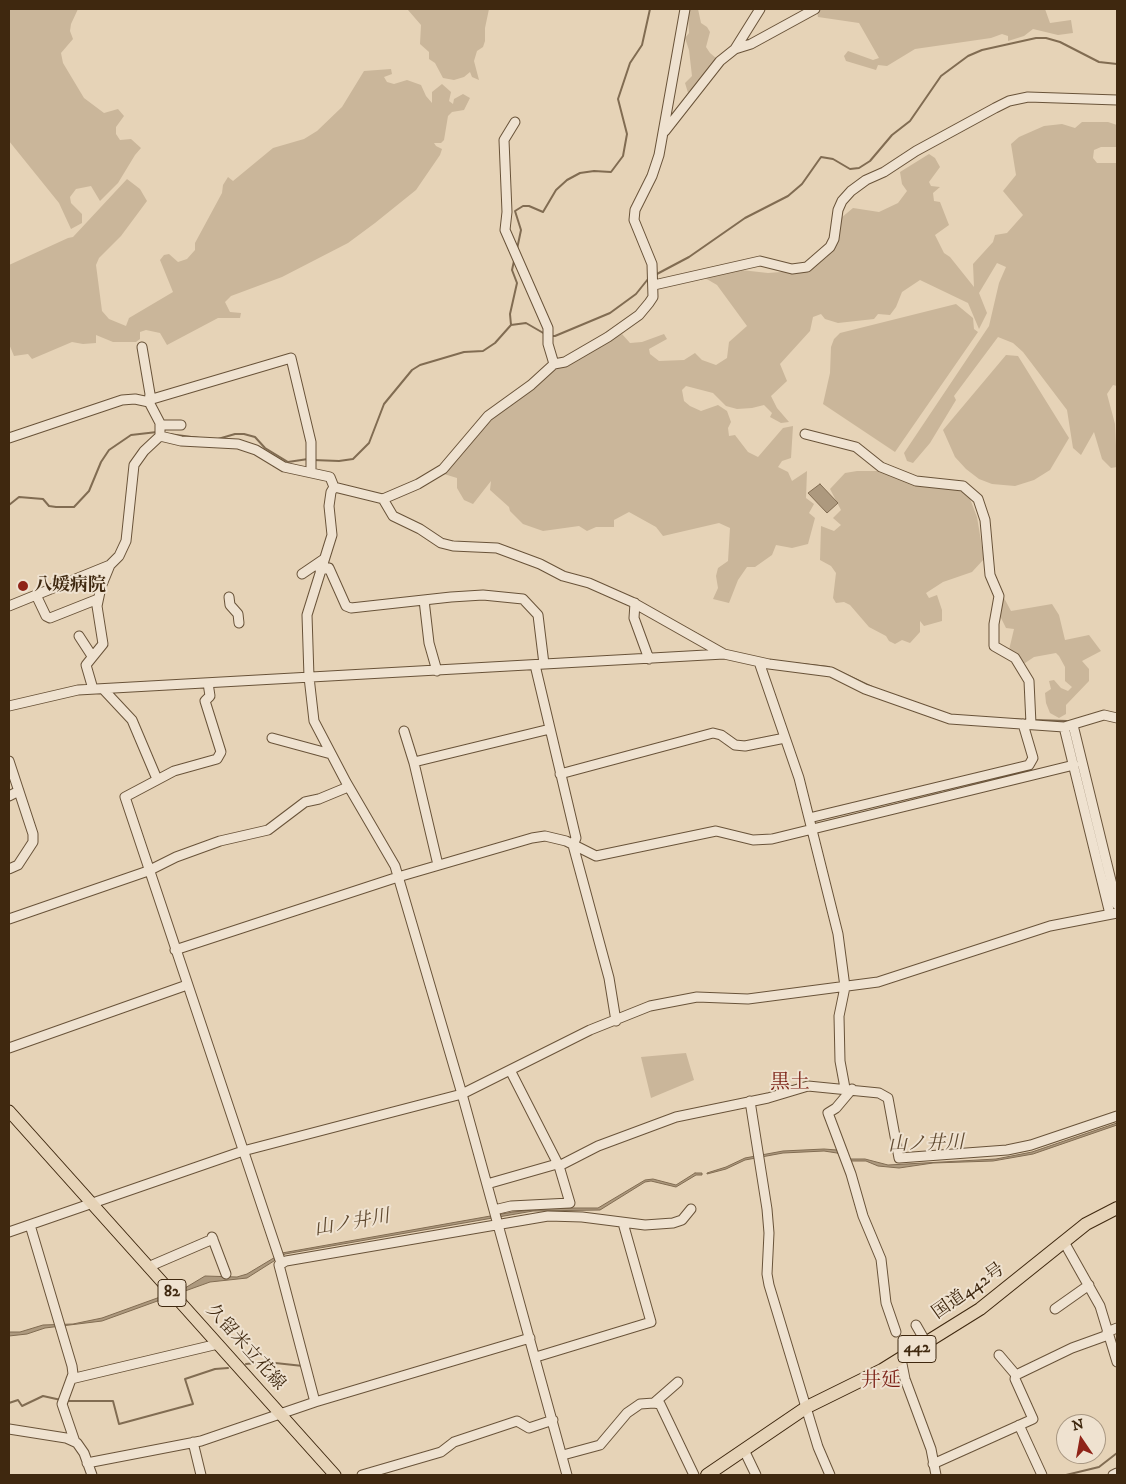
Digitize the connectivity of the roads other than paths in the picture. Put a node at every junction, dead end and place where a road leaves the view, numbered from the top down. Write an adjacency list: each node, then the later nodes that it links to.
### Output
1 (684, 9): 7 (street)
2 (760, 9): 4 (street)
3 (815, 9): 4 (street)
4 (735, 50): 7 (street)
5 (1117, 100): 8 (street)
6 (515, 122): 10 (street)
7 (665, 132): 8 (street)
8 (654, 285): 10 (street)
9 (142, 347): 11 (street)
10 (554, 364): 19 (street)
11 (149, 401): 12 (street); 16 (street); 17 (street)
12 (160, 425): 13 (street); 15 (street)
13 (181, 426)
14 (805, 434): 44 (street)
15 (160, 436): 17 (street); 21 (street)
16 (9, 438)
17 (311, 471): 18 (street)
18 (334, 486): 19 (street); 20 (street)
19 (383, 499): 28 (street)
20 (324, 559): 22 (street); 23 (street)
21 (110, 565): 24 (street); 26 (street)
22 (320, 570): 27 (street); 38 (street)
23 (302, 574)
24 (36, 595): 26 (street); 29 (street)
25 (229, 597): 30 (street)
26 (98, 599): 33 (street)
27 (424, 600): 36 (street); 37 (street)
28 (635, 603): 32 (street); 34 (street)
29 (9, 606)
30 (239, 623)
31 (79, 636): 33 (street)
32 (724, 654): 34 (street); 35 (street)
33 (92, 656): 41 (street)
34 (649, 659): 36 (street)
35 (760, 662): 44 (street); 49 (street)
36 (539, 665): 37 (street); 46 (street)
37 (437, 671): 38 (street)
38 (309, 677): 39 (street); 50 (street)
39 (208, 683): 40 (street); 55 (street)
40 (103, 688): 41 (street); 55 (street)
41 (93, 689): 42 (street)
42 (9, 706)
43 (1117, 718): 45 (street)
44 (1027, 724): 45 (street); 59 (street)
45 (1069, 726): 53 (street); 66 (street)
46 (550, 729): 52 (street); 54 (street)
47 (404, 731): 52 (street)
48 (272, 738): 50 (street)
49 (785, 738): 54 (street); 59 (street)
50 (331, 754): 56 (street)
51 (9, 761): 57 (street)
52 (414, 762): 62 (street)
53 (1074, 765): 60 (street); 67 (street)
54 (560, 774): 61 (street)
55 (157, 779): 64 (street)
56 (348, 786): 64 (street); 65 (street)
57 (19, 792): 58 (street); 63 (street)
58 (9, 796)
59 (808, 818): 60 (street)
60 (811, 828): 61 (street); 71 (street)
61 (573, 845): 62 (street); 72 (street)
62 (438, 865): 65 (street)
63 (9, 869)
64 (148, 872): 68 (street); 69 (street)
65 (398, 877): 69 (street); 76 (street)
66 (1117, 905)
67 (1114, 913): 71 (street)
68 (9, 917)
69 (175, 950): 70 (street)
70 (187, 985): 73 (street); 80 (street)
71 (845, 987): 72 (street); 75 (street)
72 (616, 1021): 74 (street)
73 (9, 1048)
74 (510, 1070): 76 (street); 81 (street)
75 (848, 1089): 77 (street); 79 (street); 99 (street)
76 (462, 1094): 80 (street); 82 (street)
77 (750, 1102): 81 (street); 113 (street)
78 (9, 1111): 83 (main road, 久留米立花線 / 82)
79 (1117, 1116)
80 (243, 1151): 83 (street); 92 (street)
81 (558, 1165): 82 (street); 86 (street)
82 (487, 1184): 86 (street)
83 (91, 1204): 89 (street); 93 (main road, 久留米立花線 / 82)
84 (1117, 1208): 91 (highway, 国道442号 / 442)
85 (690, 1209): 87 (street)
86 (494, 1210): 88 (street)
87 (623, 1223): 88 (street); 105 (street)
88 (498, 1224): 92 (street); 101 (street)
89 (30, 1225): 90 (street); 109 (street)
90 (9, 1232)
91 (1064, 1242): 95 (street); 106 (highway, 国道442号 / 442)
92 (282, 1263): 111 (street)
93 (148, 1267): 94 (street); 103 (main road, 久留米立花線 / 82)
94 (226, 1274)
95 (1089, 1285): 96 (street); 100 (street)
96 (1055, 1309)
97 (916, 1325): 102 (street)
98 (1117, 1328): 100 (street)
99 (896, 1332)
100 (1108, 1333): 107 (street); 108 (street)
101 (530, 1338): 105 (street); 111 (street)
102 (924, 1339)
103 (218, 1344): 109 (street); 114 (main road, 久留米立花線 / 82)
104 (1000, 1355): 108 (street)
105 (536, 1356): 115 (street)
106 (901, 1359): 113 (highway, 国道442号 / 442); 123 (street)
107 (1117, 1362)
108 (1016, 1374): 116 (street)
109 (71, 1379): 118 (street)
110 (678, 1382): 112 (street)
111 (315, 1402): 114 (street)
112 (654, 1403): 121 (street); 130 (street)
113 (807, 1407): 120 (highway, 国道442号 / 442); 133 (street)
114 (280, 1414): 119 (street); 127 (main road, 久留米立花線 / 82)
115 (553, 1420): 121 (street); 128 (street)
116 (1020, 1425): 123 (street); 135 (street)
117 (9, 1429): 118 (street)
118 (75, 1442): 122 (street)
119 (194, 1442): 122 (street); 126 (street)
120 (744, 1450): 131 (highway, 国道442号 / 442); 132 (street)
121 (563, 1455): 129 (street)
122 (87, 1463): 125 (street)
123 (933, 1464): 134 (street)
124 (1117, 1473): 136 (street)
125 (92, 1475)
126 (201, 1475)
127 (335, 1475)
128 (362, 1475)
129 (567, 1475)
130 (694, 1475)
131 (707, 1475)
132 (756, 1475)
133 (830, 1475)
134 (936, 1475)
135 (1042, 1475)
136 (1113, 1475)

